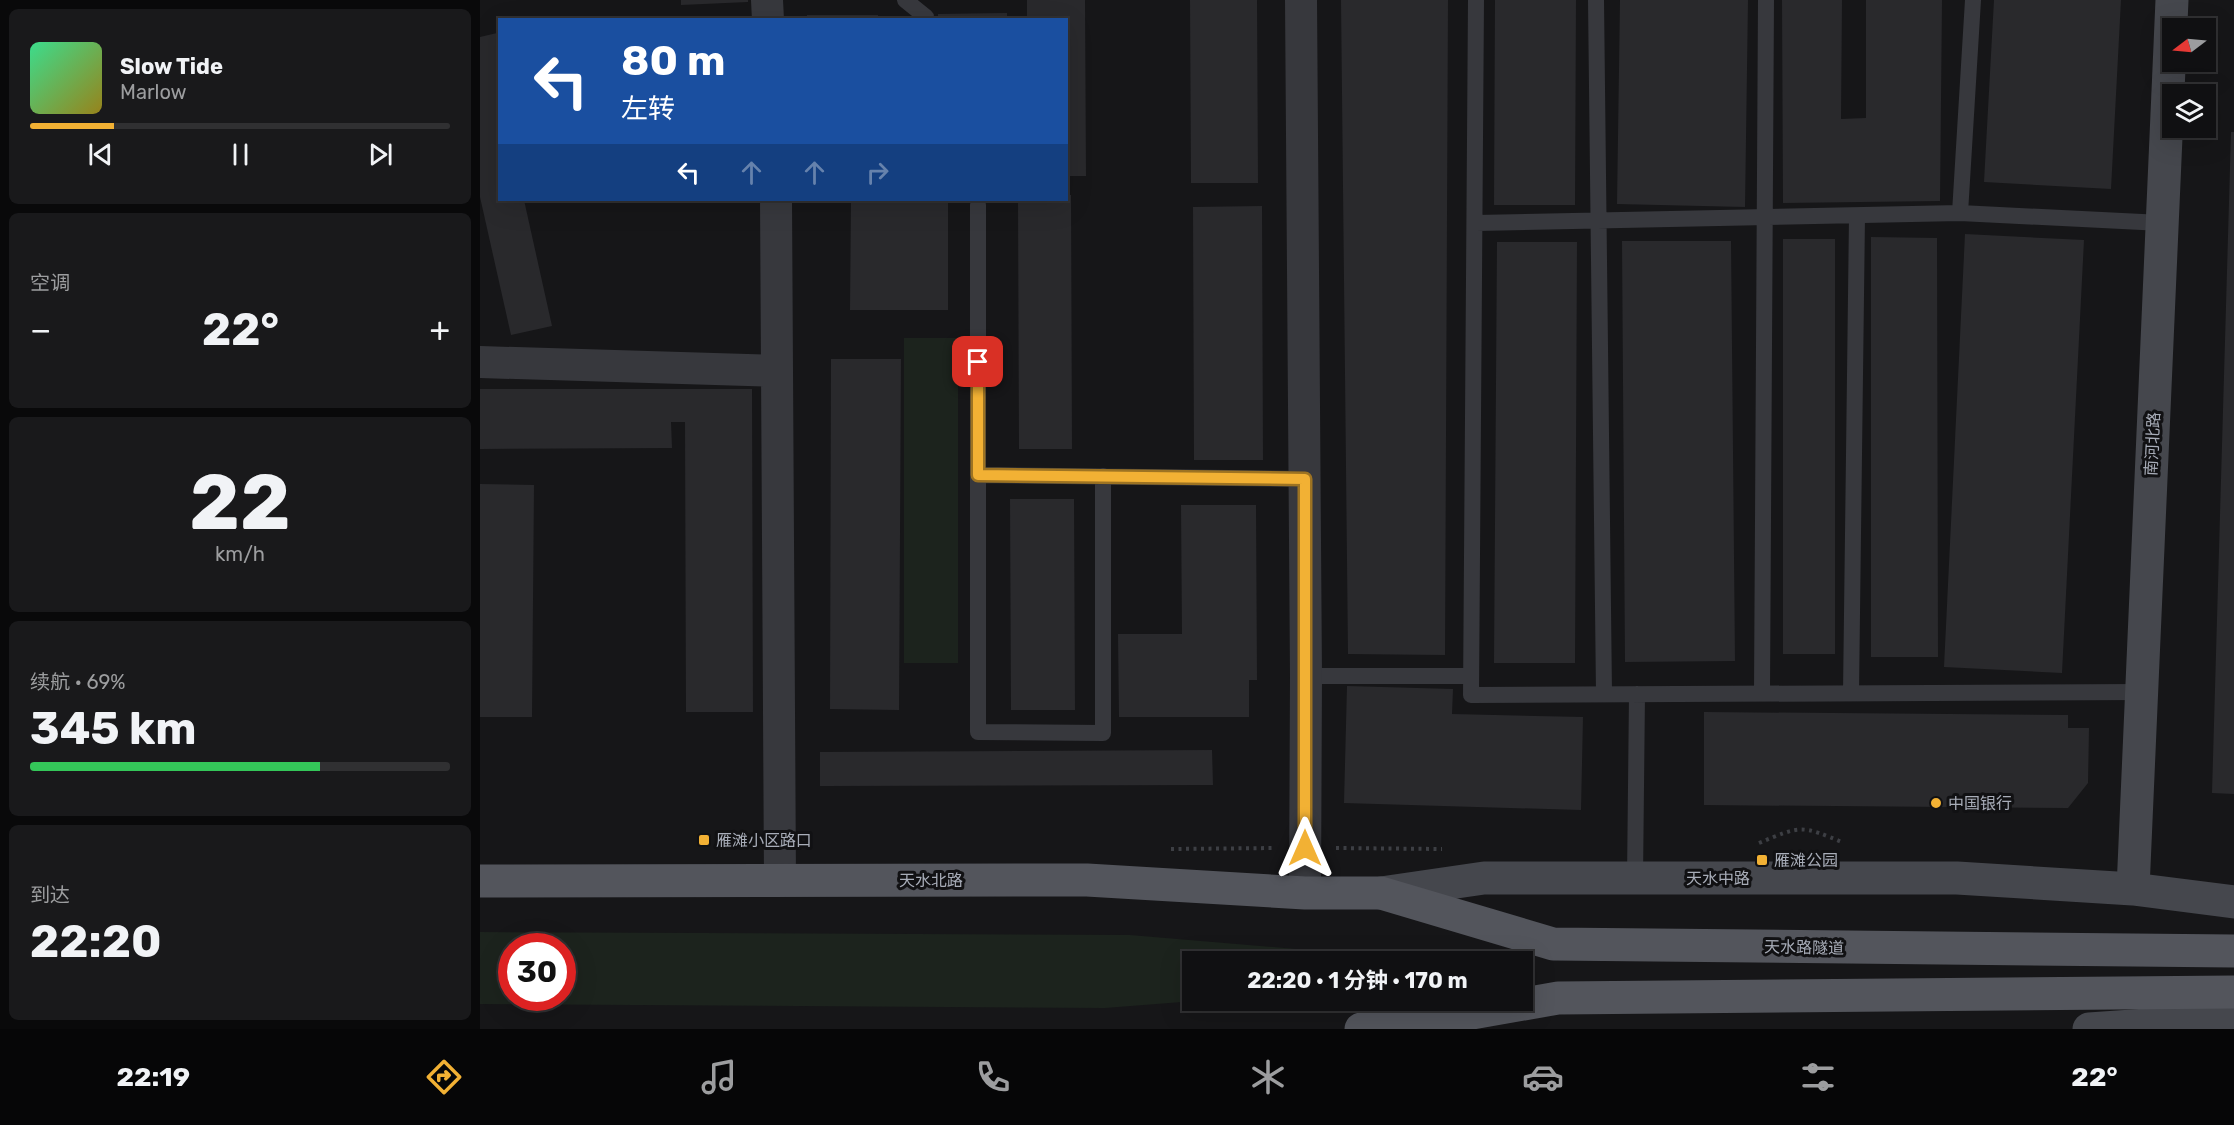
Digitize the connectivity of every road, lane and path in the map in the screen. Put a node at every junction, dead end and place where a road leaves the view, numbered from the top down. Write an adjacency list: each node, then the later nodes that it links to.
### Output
1 (767, 0): 9 (street)
2 (905, 0): 10 (lane)
3 (1300, 0): 23 (street)
4 (1476, 0): 17 (lane)
5 (1596, 0): 16 (lane)
6 (1766, 0): 15 (lane)
7 (1973, 0): 13 (lane)
8 (2172, 0): 18 (street, 南河北路)
9 (768, 18)
10 (926, 18)
11 (776, 201): 20 (street)
12 (978, 205): 21 (lane)
13 (1960, 213): 14 (lane); 18 (lane)
14 (1857, 216): 15 (lane); 28 (lane)
15 (1765, 217): 16 (lane); 27 (lane)
16 (1599, 220): 17 (lane); 29 (lane)
17 (1476, 223): 25 (lane)
18 (2162, 223): 26 (street, 南河北路)
19 (480, 362): 20 (street)
20 (777, 371): 35 (street)
21 (978, 475): 22 (lane); 22 (lane)
22 (1103, 476): 23 (lane)
23 (1305, 479): 24 (street)
24 (1306, 676): 25 (lane); 37 (street)
25 (1471, 676): 29 (lane)
26 (2142, 692): 28 (lane); 36 (street, 南河北路)
27 (1762, 693): 28 (lane); 30 (lane)
28 (1851, 693)
29 (1604, 694): 30 (lane)
30 (1637, 694): 33 (lane)
31 (1752, 846): 32 (path)
32 (1855, 848)
33 (1635, 879): 36 (street, 天水中路); 38 (street, 天水中路)
34 (480, 881): 35 (main road, 天水北路)
35 (780, 881): 37 (main road, 天水北路)
36 (2133, 889): 39 (street, 天水中路)
37 (1305, 893): 38 (main road, 天水北路)
38 (1381, 893): 40 (main road, 天水路隧道)
39 (2234, 902)
40 (2234, 951)
41 (2234, 992): 43 (main road)
42 (2234, 1019): 46 (street)
43 (1386, 1028): 44 (main road); 45 (street)
44 (1361, 1029)
45 (1425, 1029)
46 (2089, 1029)

